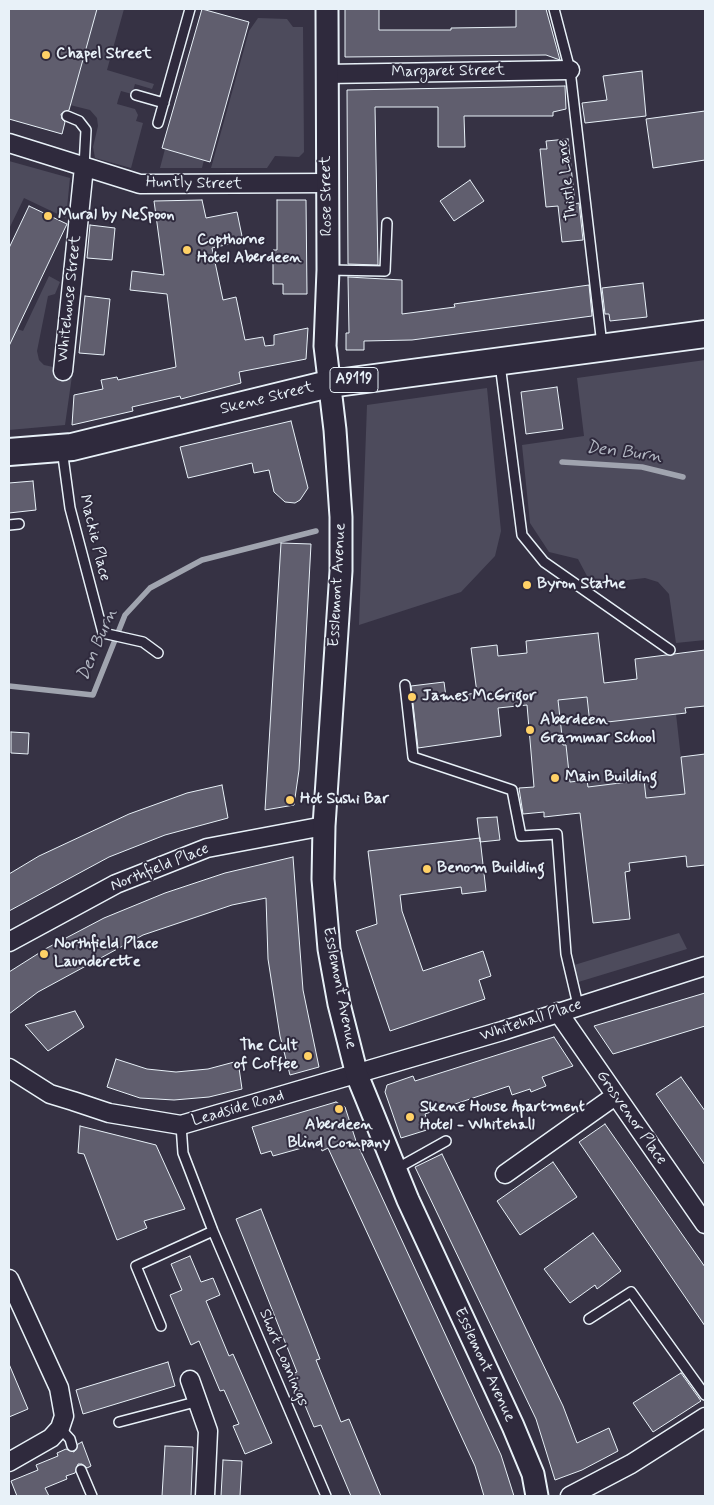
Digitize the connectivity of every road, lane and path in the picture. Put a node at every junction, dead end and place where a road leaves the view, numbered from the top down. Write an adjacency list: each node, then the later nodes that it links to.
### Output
1 (190, 9): 7 (lane)
2 (326, 9): 5 (street, Rose Street)
3 (554, 9): 4 (lane, Thistle Lane)
4 (570, 70): 5 (street, Margaret Street); 16 (lane, Thistle Lane)
5 (326, 74): 12 (street, Rose Street)
6 (136, 95): 7 (lane)
7 (164, 103): 9 (lane)
8 (67, 116): 11 (lane)
9 (158, 123)
10 (9, 143): 11 (street, Huntly Street)
11 (84, 167): 12 (street, Huntly Street); 18 (street, Whitehouse Street)
12 (326, 183): 14 (street, Rose Street)
13 (386, 223): 14 (lane)
14 (328, 270): 19 (street, Rose Street)
15 (705, 334): 16 (main road, Skene Street / A9119)
16 (603, 348): 17 (main road, Skene Street / A9119)
17 (500, 361): 19 (main road, Skene Street / A9119); 24 (lane)
18 (63, 371)
19 (329, 384): 20 (main road, Skene Street / A9119); 27 (street, Esslemont Avenue)
20 (62, 449): 21 (main road, Skene Street / A9119); 25 (lane, Mackie Place)
21 (9, 452)
22 (19, 524): 23 (lane)
23 (9, 525)
24 (670, 650)
25 (158, 653)
26 (405, 685): 30 (lane)
27 (324, 826): 28 (street, Northfield Place); 33 (street, Esslemont Avenue)
28 (9, 942)
29 (705, 966): 30 (street, Whitehall Place)
30 (578, 1005): 31 (street, Whitehall Place)
31 (558, 1012): 33 (street, Whitehall Place); 34 (street, Grosvenor Place)
32 (9, 1068): 35 (street, Leadside Road)
33 (357, 1075): 35 (street, Leadside Road); 37 (street, Esslemont Avenue)
34 (615, 1096): 38 (street); 39 (street, Grosvenor Place)
35 (181, 1125): 40 (lane, Short Loanings)
36 (446, 1141): 37 (lane)
37 (395, 1170): 56 (street, Esslemont Avenue)
38 (505, 1174)
39 (705, 1224)
40 (213, 1231): 43 (lane); 55 (lane, Short Loanings)
41 (9, 1279): 49 (street)
42 (589, 1319): 45 (lane)
43 (161, 1326)
44 (190, 1380): 46 (street)
45 (705, 1395)
46 (199, 1401): 48 (lane); 54 (street)
47 (705, 1417): 57 (street)
48 (119, 1422)
49 (60, 1428): 50 (lane); 51 (street)
50 (72, 1446)
51 (9, 1462)
52 (81, 1470): 53 (lane)
53 (92, 1496)
54 (205, 1496)
55 (326, 1496)
56 (537, 1496)
57 (570, 1496)

